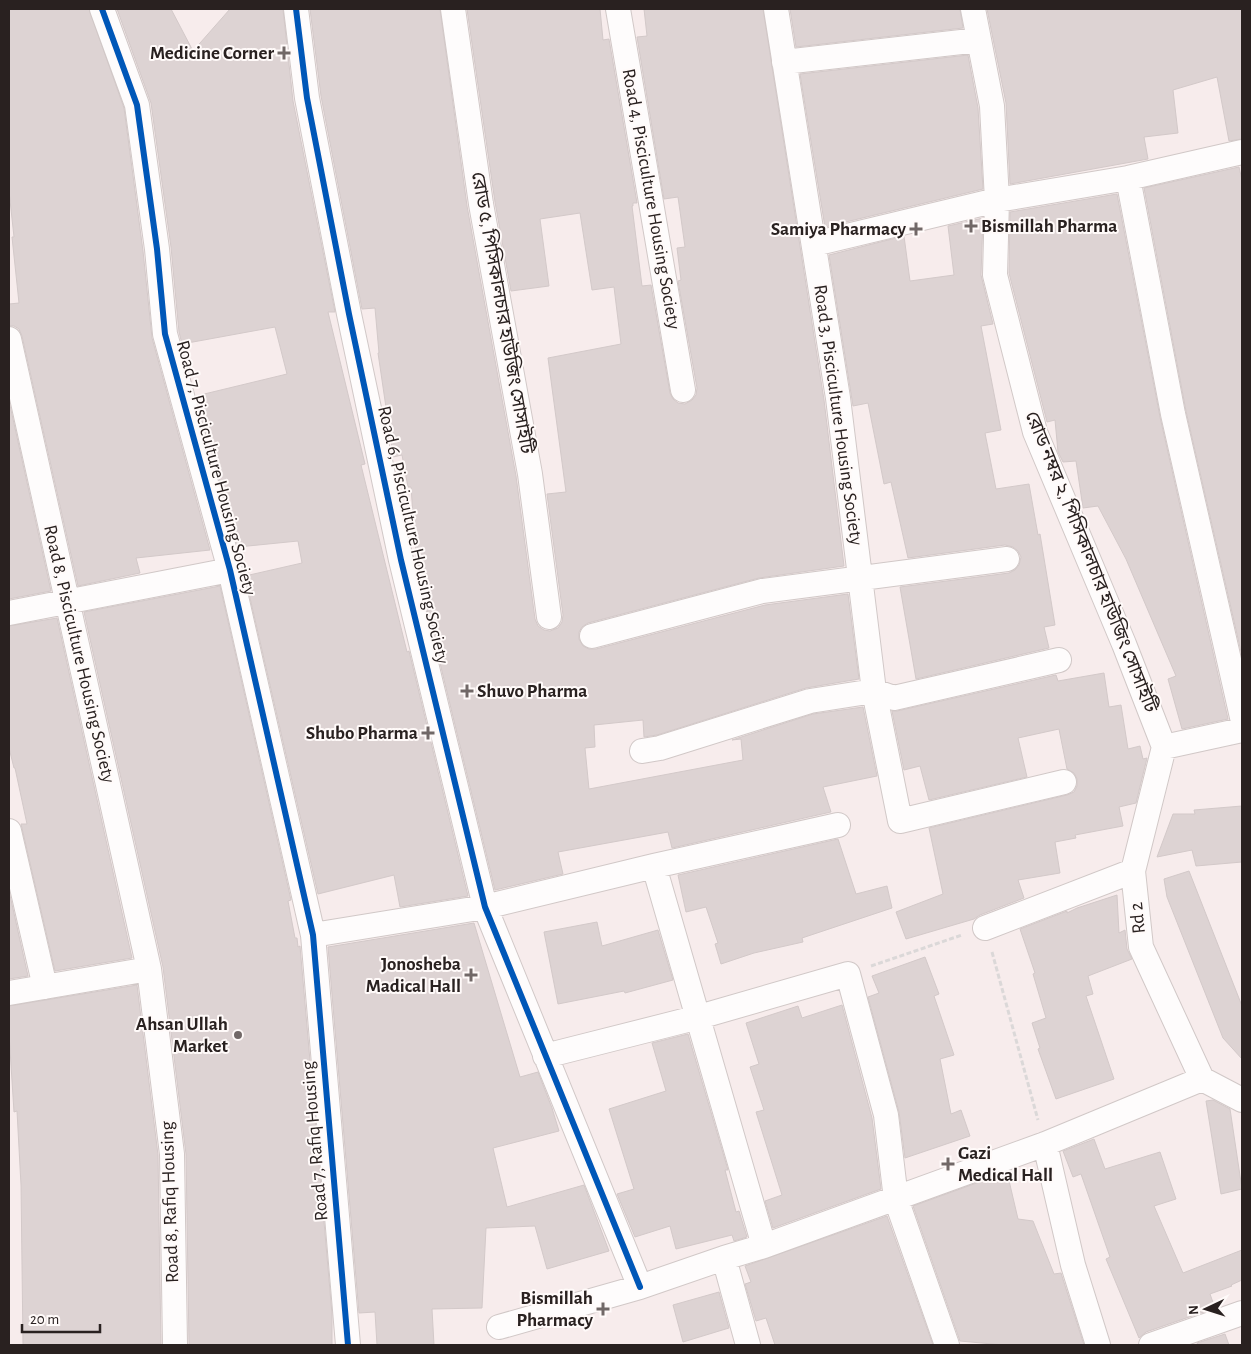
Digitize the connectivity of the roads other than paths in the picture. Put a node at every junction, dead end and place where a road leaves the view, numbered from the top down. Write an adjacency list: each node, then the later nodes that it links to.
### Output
1 (102, 9): 16 (street, Road 7, Pisciculture Housing Society)
2 (296, 9): 34 (street, Road 6, Pisciculture Housing Society)
3 (453, 9): 20 (street, রোড ৫, পিসিকালচার হাউজিং সোসাইটি)
4 (618, 9): 14 (street, Road 4, Pisciculture Housing Society)
5 (776, 9): 8 (street, Road 3, Pisciculture Housing Society)
6 (973, 9): 7 (street, রোড নম্বর ২, পিসিকালচার হাউজিং সোসাইটি)
7 (979, 40): 8 (street); 11 (street, রোড নম্বর ২, পিসিকালচার হাউজিং সোসাইটি)
8 (784, 62): 12 (street, Road 3, Pisciculture Housing Society)
9 (1242, 152): 10 (street)
10 (1128, 178): 11 (street); 22 (street)
11 (997, 200): 12 (street); 27 (street, রোড নম্বর ২, পিসিকালচার হাউজিং সোসাইটি)
12 (814, 244): 17 (street, Road 3, Pisciculture Housing Society)
13 (9, 339): 18 (street, Road 8, Pisciculture Housing Society)
14 (682, 390)
15 (1007, 559): 17 (street)
16 (230, 570): 18 (street); 36 (street, Road 7, Pisciculture Housing Society)
17 (860, 580): 21 (street); 24 (street, Road 3, Pisciculture Housing Society)
18 (67, 602): 19 (street); 37 (street, Road 8, Pisciculture Housing Society)
19 (9, 613)
20 (550, 617)
21 (592, 636)
22 (1234, 638): 25 (street)
23 (1060, 660): 24 (street)
24 (874, 691): 28 (street); 29 (street, Road 3, Pisciculture Housing Society)
25 (1242, 717)
26 (1242, 730): 27 (street)
27 (1164, 747): 33 (street, Rd 2)
28 (642, 751)
29 (1064, 782)
30 (838, 825): 32 (street)
31 (9, 831): 38 (street)
32 (654, 866): 34 (street); 40 (street)
33 (1133, 871): 35 (street); 42 (street, Rd 2)
34 (485, 907): 36 (street); 41 (street, Road 6, Pisciculture Housing Society)
35 (985, 928)
36 (313, 935): 52 (street, Road 7, Rafiq Housing)
37 (149, 969): 38 (street); 51 (street, Road 8, Rafiq Housing)
38 (45, 986): 39 (street)
39 (9, 993)
40 (698, 1017): 41 (street); 45 (street); 46 (street)
41 (545, 1056): 48 (street, Road 6, Pisciculture Housing Society)
42 (1202, 1079): 43 (street); 44 (street)
43 (1242, 1100)
44 (1045, 1144): 45 (street); 55 (street)
45 (896, 1199): 46 (street); 54 (street)
46 (764, 1246): 47 (street)
47 (724, 1258): 48 (street); 53 (street)
48 (640, 1287): 50 (street)
49 (1242, 1313): 56 (street)
50 (500, 1327)
51 (175, 1345)
52 (348, 1345)
53 (748, 1345)
54 (947, 1345)
55 (1098, 1345)
56 (1151, 1345)

